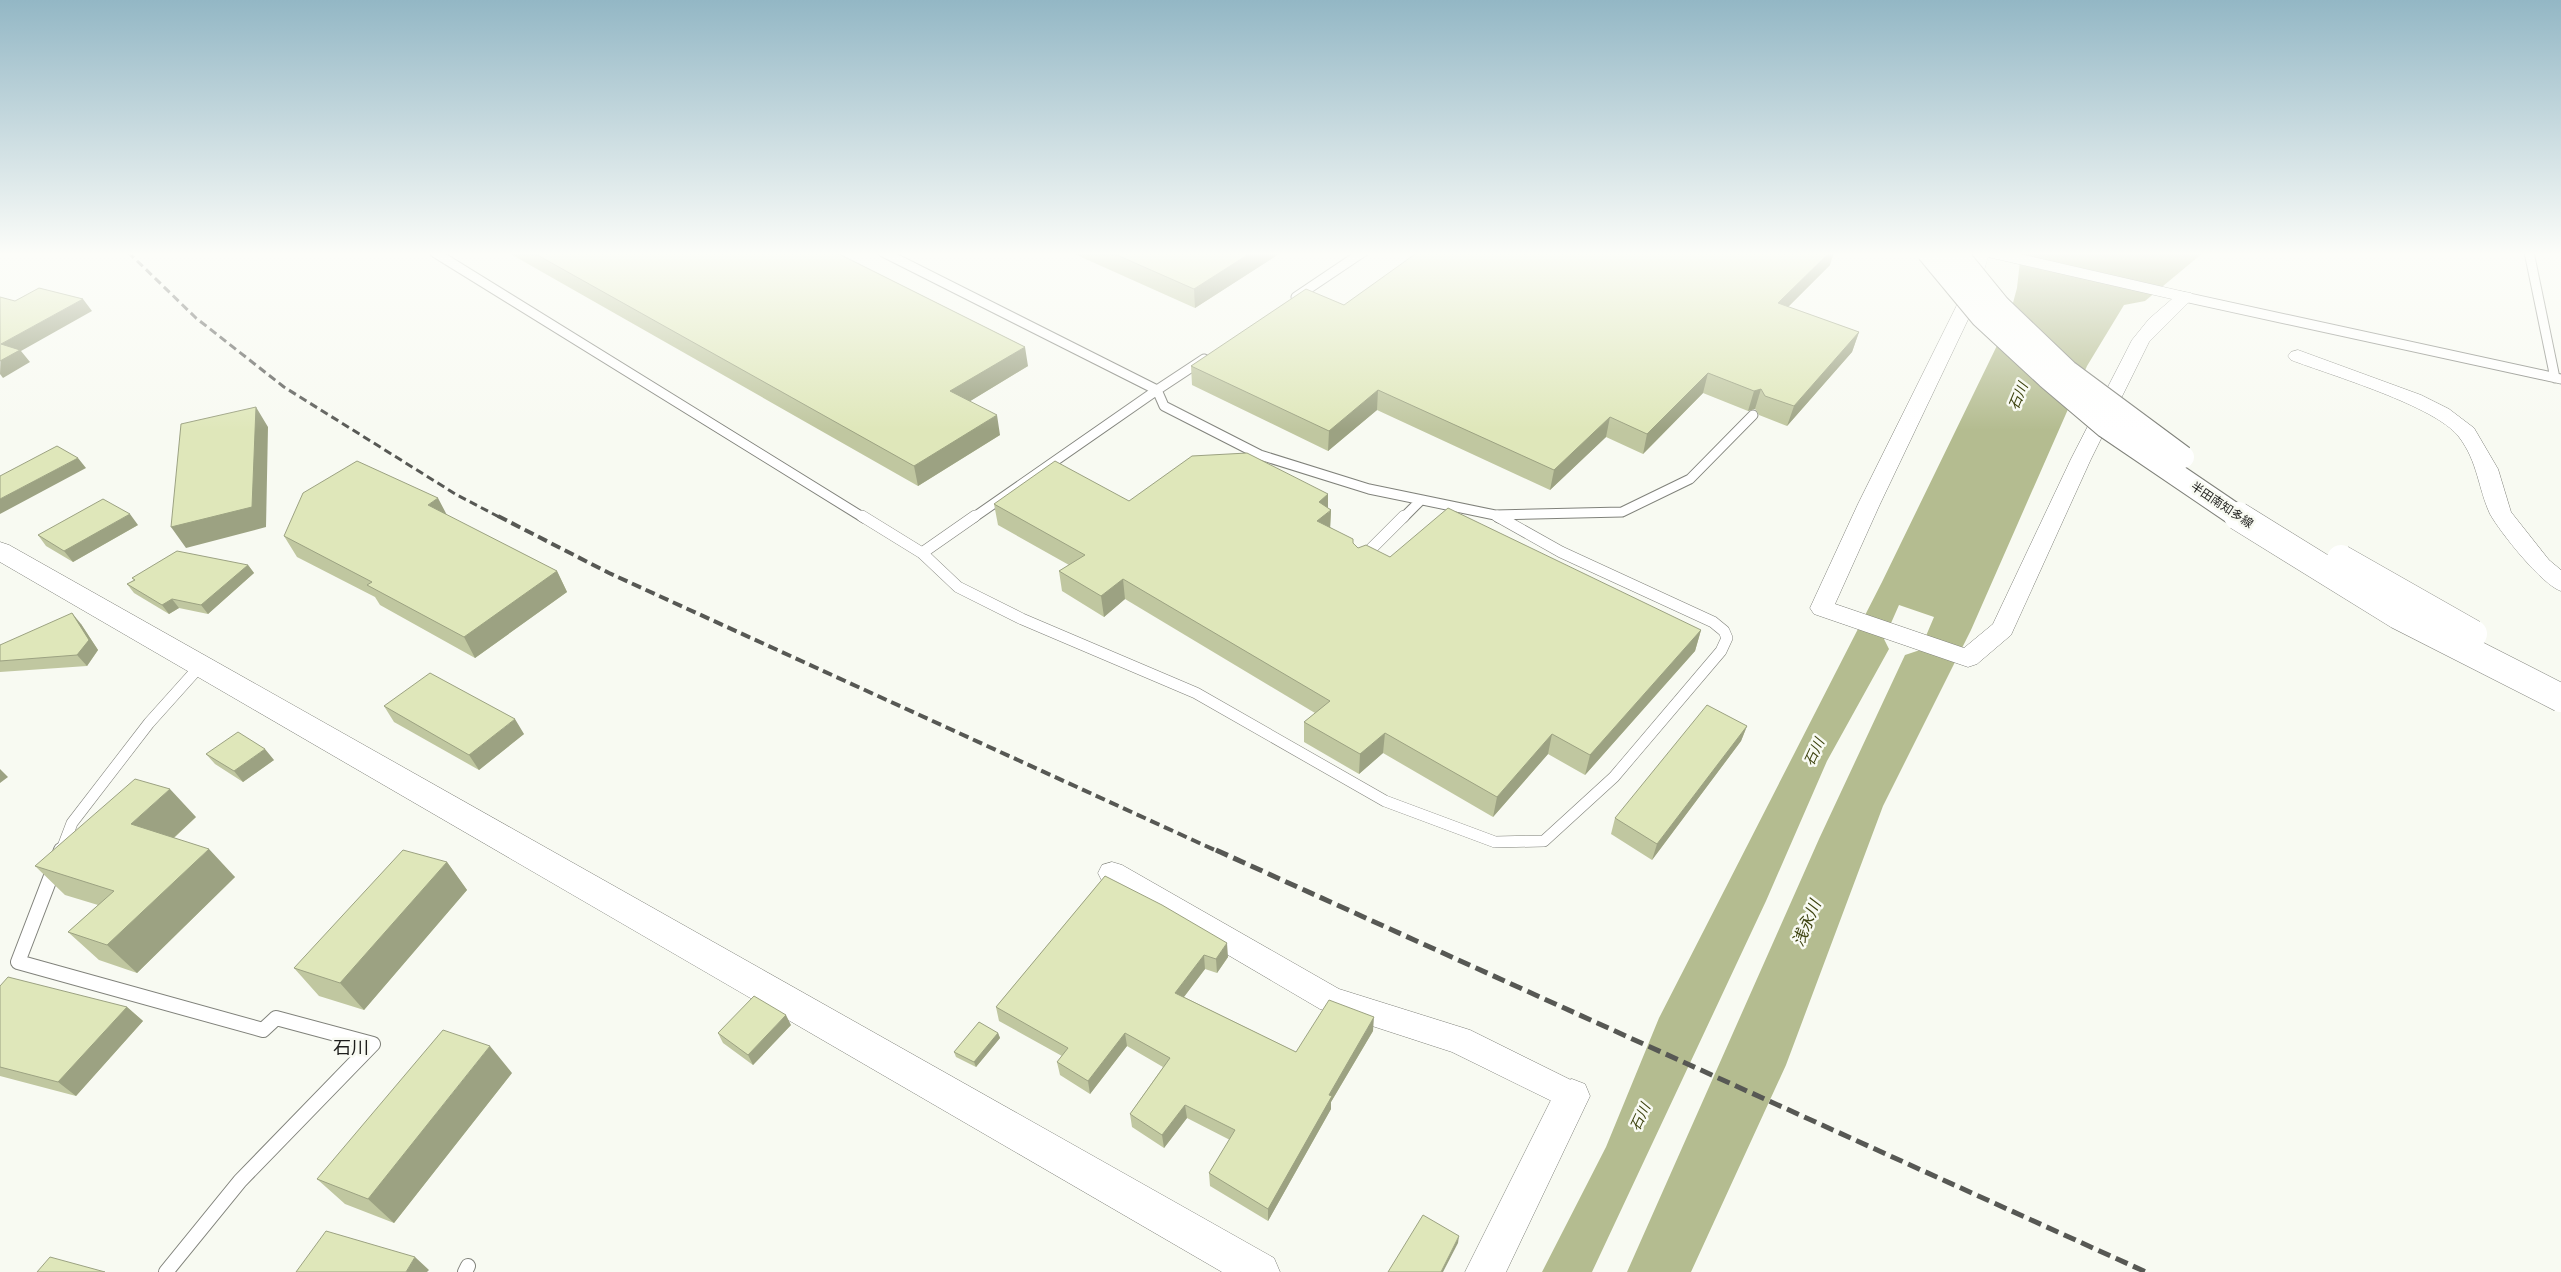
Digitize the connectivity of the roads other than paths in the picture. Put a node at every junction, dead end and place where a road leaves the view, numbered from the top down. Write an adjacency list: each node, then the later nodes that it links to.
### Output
1 (530, 311): 17 (lane)
2 (1001, 311): 12 (lane)
3 (1963, 311): 6 (street)
4 (1977, 311): 22 (main road, 半田南知多線, bridge)
5 (2005, 311): 21 (main road, 半田南知多線, bridge)
6 (2167, 311)
7 (2252, 311): 11 (lane)
8 (2543, 311): 11 (lane)
9 (1215, 352): 12 (lane)
10 (2298, 356): 19 (street)
11 (2558, 379)
12 (1157, 390): 14 (lane); 17 (lane)
13 (1753, 415): 15 (lane)
14 (1421, 500): 15 (lane); 18 (lane)
15 (1495, 515): 17 (lane)
16 (0, 552): 20 (main road)
17 (922, 553)
18 (1359, 561)
19 (2561, 582)
20 (201, 665): 25 (lane); 26 (main road)
21 (2561, 677)
22 (2561, 698)
23 (1112, 873): 24 (street)
24 (1572, 1096): 27 (main road)
25 (166, 1272)
26 (1260, 1272)
27 (1485, 1272)

